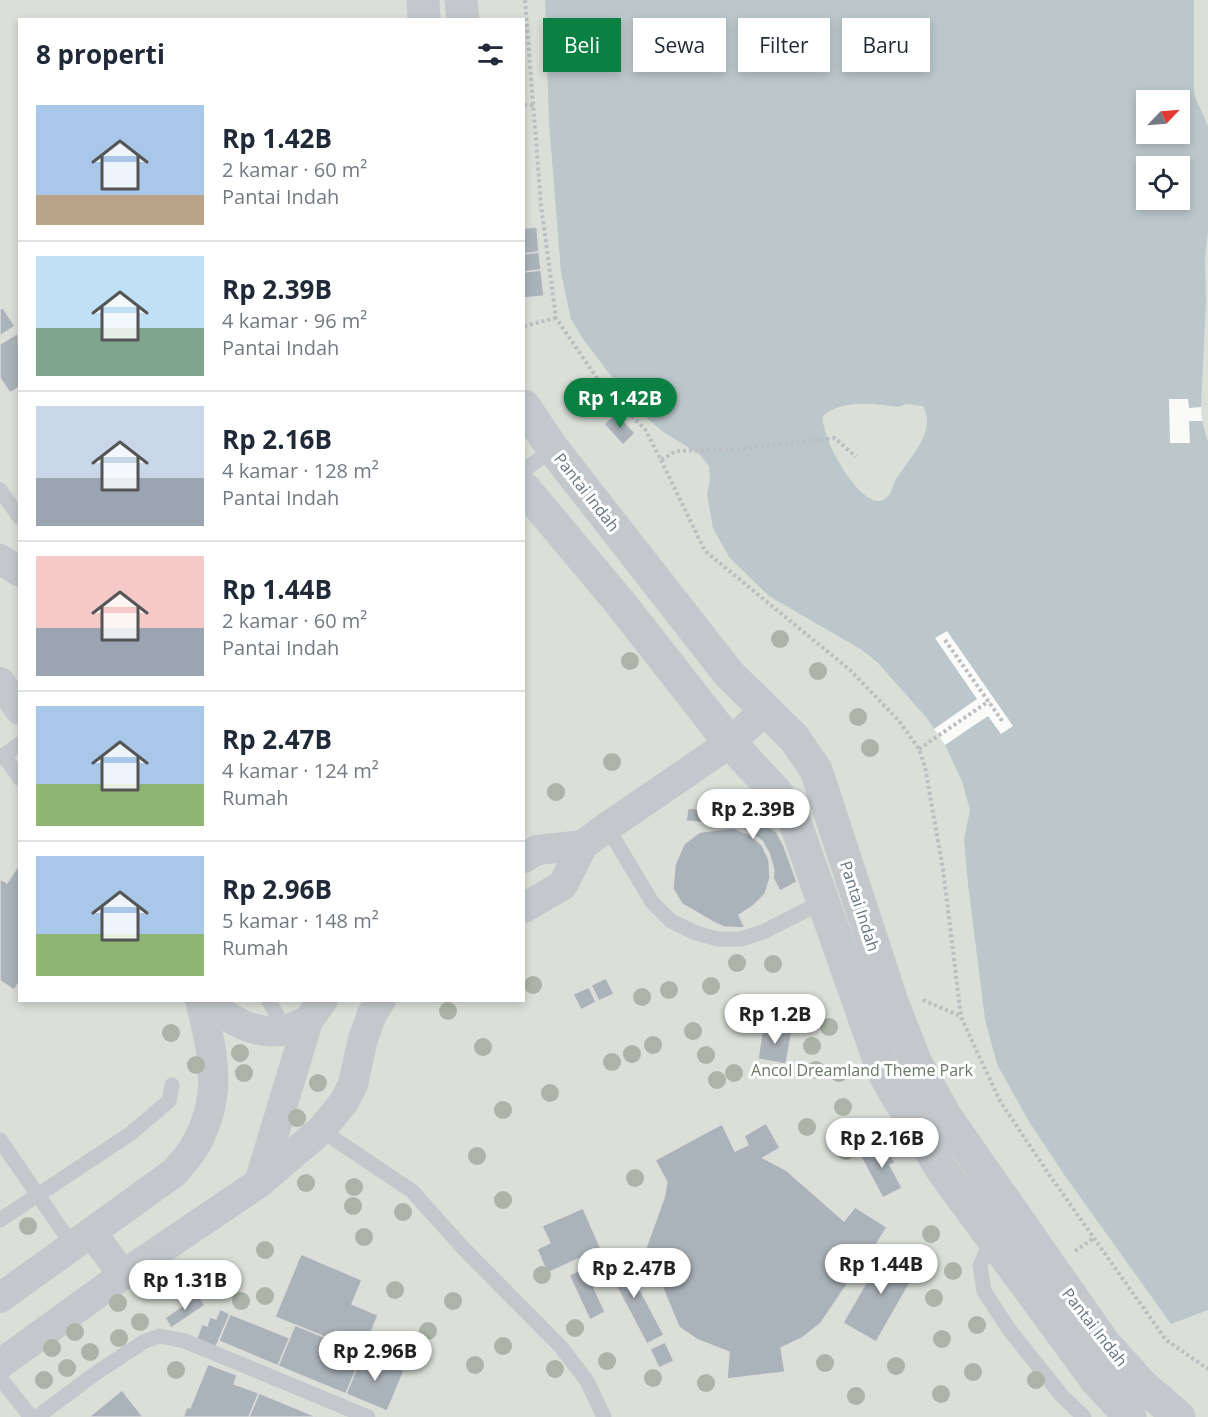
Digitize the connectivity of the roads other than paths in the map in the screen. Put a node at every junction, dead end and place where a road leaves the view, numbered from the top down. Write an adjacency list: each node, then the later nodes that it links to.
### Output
1 (423, 0): 3 (street)
2 (461, 0): 4 (street)
3 (424, 18)
4 (463, 18)
5 (527, 418): 6 (street, Pantai Indah)
6 (554, 449): 7 (lane); 15 (street, Pantai Indah)
7 (525, 469)
8 (525, 489): 16 (street, Pantai Indah)
9 (0, 490): 10 (lane)
10 (18, 516)
11 (0, 560): 12 (street)
12 (18, 571)
13 (0, 682): 14 (street)
14 (18, 707)
15 (765, 710): 16 (street); 48 (street, Pantai Indah)
16 (729, 743): 20 (street); 23 (street, Pantai Indah)
17 (18, 745): 18 (lane)
18 (2, 757): 19 (lane)
19 (18, 776)
20 (607, 827): 21 (street); 23 (lane)
21 (583, 845): 22 (street); 24 (street)
22 (525, 857)
23 (824, 901): 36 (street, Pantai Indah)
24 (525, 907)
25 (202, 1002): 37 (street)
26 (205, 1002): 29 (street)
27 (272, 1002): 29 (lane)
28 (380, 1002): 31 (street)
29 (306, 1017): 33 (street)
30 (172, 1085): 34 (lane)
31 (321, 1130): 33 (street); 45 (lane)
32 (0, 1140): 34 (lane)
33 (259, 1183): 38 (street)
34 (38, 1196): 35 (lane); 37 (lane)
35 (0, 1220)
36 (992, 1238): 46 (lane); 47 (street, Pantai Indah)
37 (82, 1239): 38 (street); 39 (street)
38 (123, 1275): 40 (street)
39 (0, 1298)
40 (0, 1364)
41 (0, 1378): 42 (lane)
42 (31, 1417)
43 (37, 1417): 44 (lane)
44 (368, 1417)
45 (604, 1417)
46 (1084, 1417)
47 (1130, 1417)
48 (1179, 1417)

